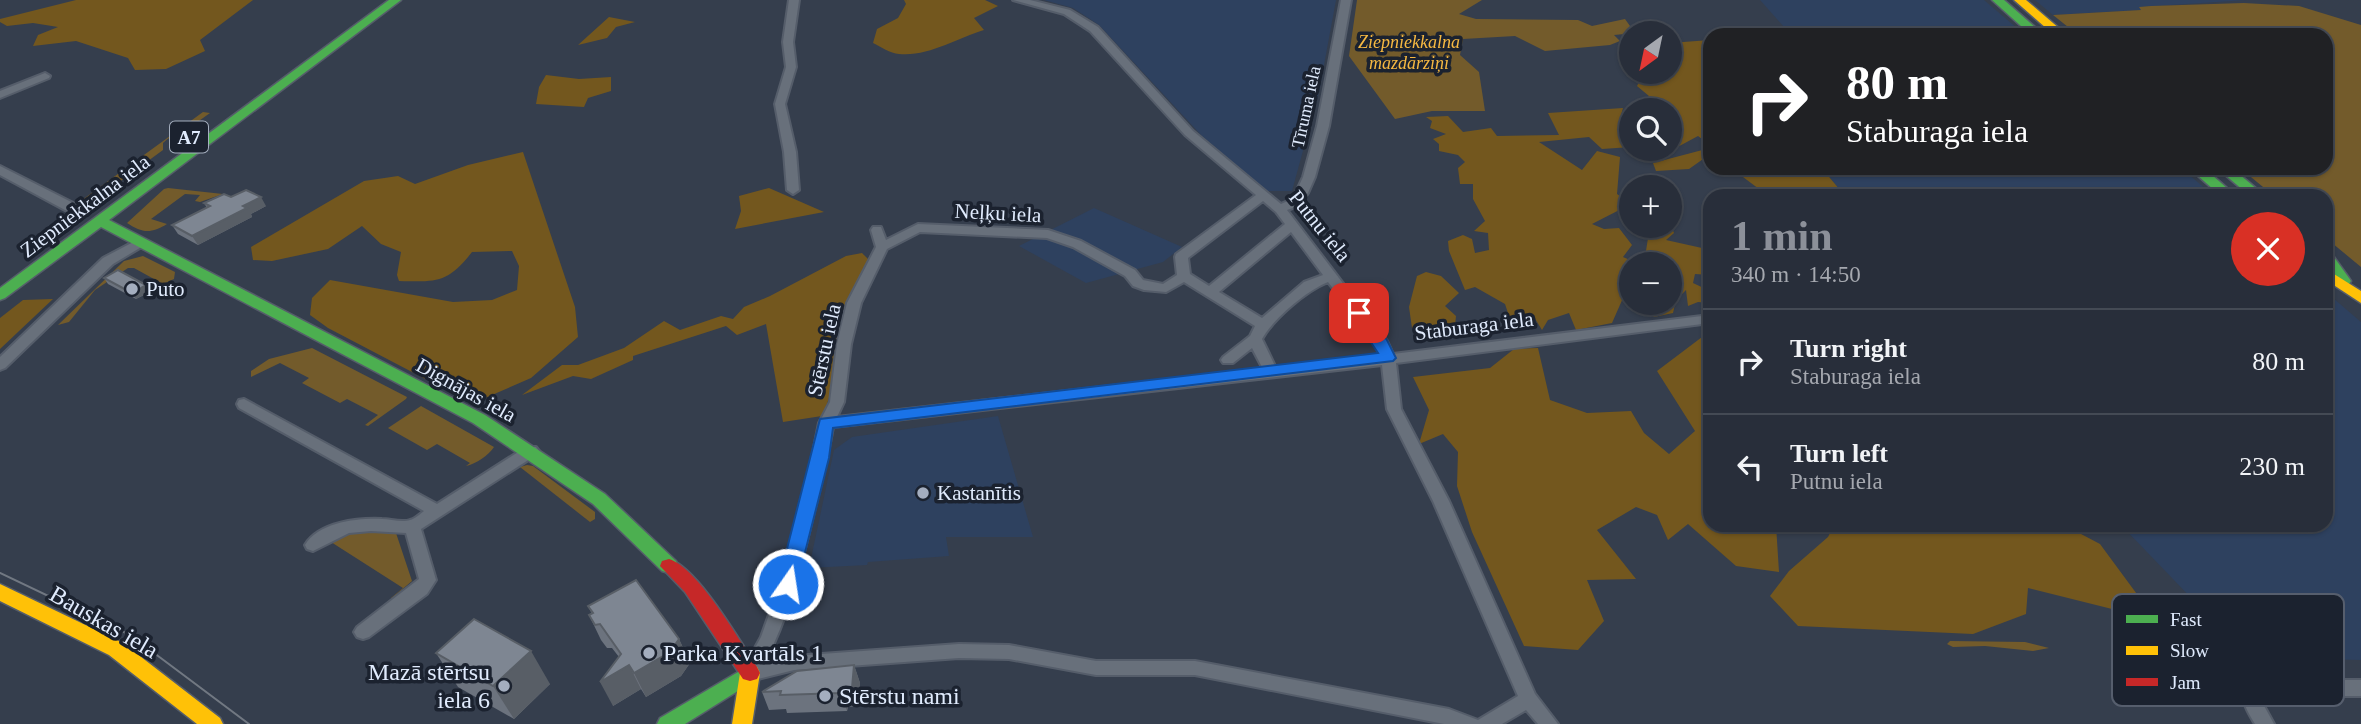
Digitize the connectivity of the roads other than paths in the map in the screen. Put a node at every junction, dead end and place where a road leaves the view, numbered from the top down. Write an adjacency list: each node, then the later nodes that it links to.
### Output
1 (377, 0): 12 (main road, Ziepniekkalna iela / A7)
2 (396, 0): 13 (main road, Ziepniekkalna iela / A7)
3 (794, 0): 19 (street)
4 (1018, 0): 20 (street, Putnu iela)
5 (1346, 0): 21 (street, Tīruma iela)
6 (1997, 0): 8 (main road)
7 (2019, 0): 9 (main road)
8 (2030, 28)
9 (2053, 28)
10 (45, 75): 11 (street)
11 (0, 95)
12 (191, 135): 13 (main road); 22 (main road, Ziepniekkalna iela / A7)
13 (212, 137): 23 (main road, Ziepniekkalna iela / A7)
14 (0, 170): 22 (street)
15 (2204, 175): 17 (main road)
16 (2232, 175): 18 (main road)
17 (2221, 189)
18 (2250, 189)
19 (793, 190)
20 (1264, 195): 21 (street, Putnu iela); 30 (street)
21 (1280, 209): 24 (street, Putnu iela)
22 (85, 212): 28 (main road, Ziepniekkalna iela / A7)
23 (100, 220): 26 (main road, Dignājas iela); 35 (main road, Ziepniekkalna iela / A7)
24 (1293, 224): 31 (street, Putnu iela); 33 (street)
25 (877, 230): 27 (street)
26 (139, 243): 41 (street); 45 (main road, Dignājas iela)
27 (882, 247): 30 (street, Neļķu iela); 44 (street, Stērstu iela)
28 (21, 258)
29 (2333, 265): 34 (main road)
30 (1184, 276): 33 (street)
31 (1332, 276): 37 (street); 39 (street, Putnu iela)
32 (2333, 278): 34 (main road)
33 (1210, 292): 37 (street)
34 (2355, 293)
35 (0, 295)
36 (1703, 320): 39 (street, Staburaga iela)
37 (1263, 325): 38 (street)
38 (1255, 339): 40 (street); 42 (street)
39 (1388, 358): 42 (street, Staburaga iela); 52 (street, Putnu iela)
40 (1228, 360)
41 (0, 365)
42 (1271, 372): 44 (street, Staburaga iela)
43 (244, 404): 46 (street)
44 (825, 423): 51 (street, Stērstu iela)
45 (531, 451): 46 (street); 51 (main road, Dignājas iela)
46 (437, 511): 47 (street)
47 (412, 527): 48 (street); 50 (street)
48 (313, 545)
49 (0, 592): 54 (main road, Bauskas iela)
50 (363, 632)
51 (750, 673): 55 (main road); 56 (main road, Stērstu iela); 57 (street)
52 (1528, 699): 58 (street); 59 (street, Putnu iela)
53 (2254, 706): 60 (street)
54 (214, 724)
55 (667, 724)
56 (742, 724)
57 (1471, 724)
58 (1486, 724)
59 (1549, 724)
60 (2265, 724)

